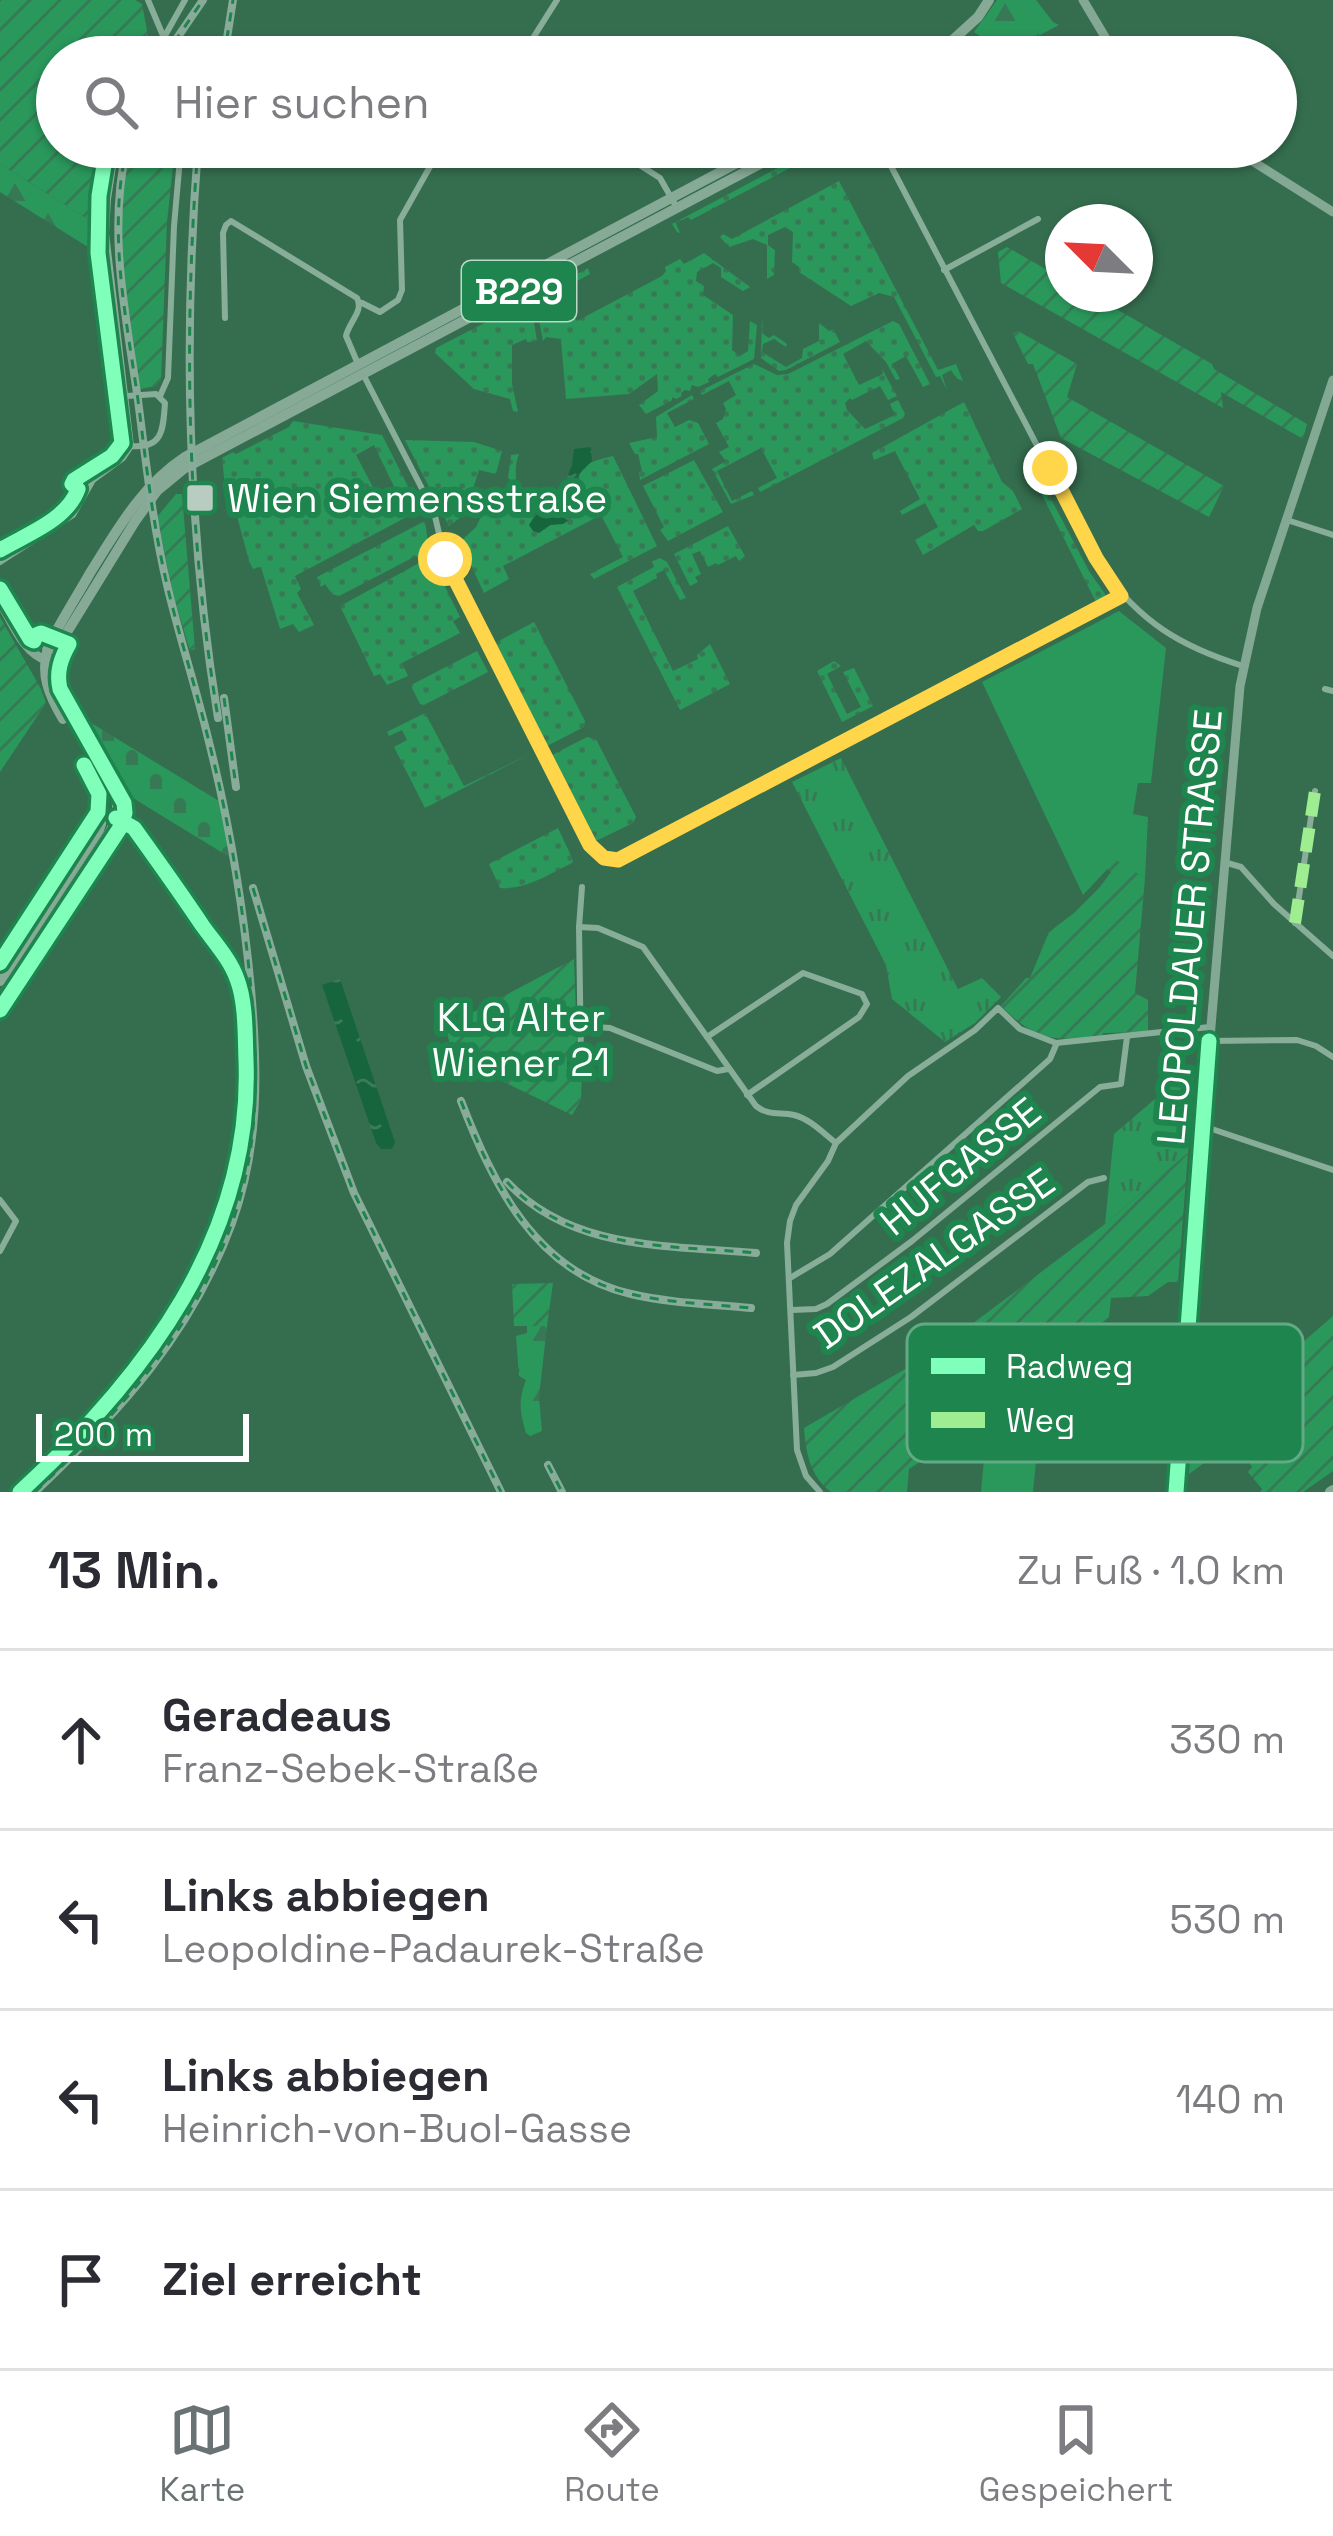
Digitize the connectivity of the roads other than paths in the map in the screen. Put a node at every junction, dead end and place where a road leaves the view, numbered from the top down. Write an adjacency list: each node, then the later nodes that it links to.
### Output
1 (148, 0): 6 (street)
2 (185, 0): 7 (street)
3 (557, 0): 8 (street)
4 (989, 0): 9 (main road)
5 (1083, 0): 10 (main road)
6 (163, 36)
7 (165, 36)
8 (534, 36)
9 (957, 36)
10 (1104, 36)
11 (112, 168): 27 (street)
12 (179, 168): 28 (street)
13 (429, 168): 23 (street)
14 (644, 168): 19 (street)
15 (732, 168): 19 (main road, B229)
16 (747, 168): 19 (main road, B229)
17 (892, 168): 22 (street)
18 (1263, 168): 20 (main road)
19 (675, 202): 25 (main road, B229)
20 (1333, 212)
21 (1037, 219): 22 (street)
22 (944, 270): 34 (street)
23 (360, 302): 24 (street); 25 (street)
24 (225, 318)
25 (360, 369): 34 (street); 36 (main road, B229)
26 (1333, 380): 30 (main road, LEOPOLDAUER STRASSE)
27 (127, 396): 28 (street); 29 (street)
28 (160, 396): 29 (street)
29 (131, 446): 32 (street)
30 (1287, 520): 31 (street); 37 (main road, LEOPOLDAUER STRASSE)
31 (1333, 535)
32 (0, 562)
33 (0, 589): 36 (main road)
34 (1121, 596): 37 (street)
35 (0, 602): 36 (main road)
36 (51, 655): 39 (main road)
37 (1243, 666): 40 (main road, LEOPOLDAUER STRASSE)
38 (1315, 791): 42 (street)
39 (110, 816): 45 (main road); 46 (main road); 67 (street)
40 (1224, 862): 42 (street); 48 (main road, LEOPOLDAUER STRASSE)
41 (582, 887): 43 (street)
42 (1295, 922): 44 (street)
43 (579, 927): 47 (street); 49 (street)
44 (1333, 956)
45 (0, 981)
46 (0, 999)
47 (580, 1026): 54 (street); 55 (street)
48 (1210, 1028): 50 (street); 51 (main road, LEOPOLDAUER STRASSE)
49 (707, 1037): 55 (street); 56 (street)
50 (1127, 1037): 52 (street); 64 (street, HUFGASSE)
51 (1209, 1041): 53 (street); 57 (main road, LEOPOLDAUER STRASSE)
52 (1056, 1043): 58 (street); 63 (street)
53 (1333, 1057)
54 (581, 1063)
55 (728, 1069): 56 (street)
56 (747, 1095): 58 (street)
57 (1203, 1126): 59 (street); 65 (main road, LEOPOLDAUER STRASSE)
58 (836, 1144): 63 (street)
59 (1333, 1170)
60 (1104, 1178): 66 (street, DOLEZALGASSE)
61 (0, 1200): 62 (street)
62 (0, 1251)
63 (790, 1278): 64 (street)
64 (791, 1310): 66 (street)
65 (1186, 1324)
66 (794, 1375): 69 (street)
67 (92, 1423)
68 (1178, 1462): 70 (main road, LEOPOLDAUER STRASSE)
69 (820, 1492)
70 (1176, 1492)

